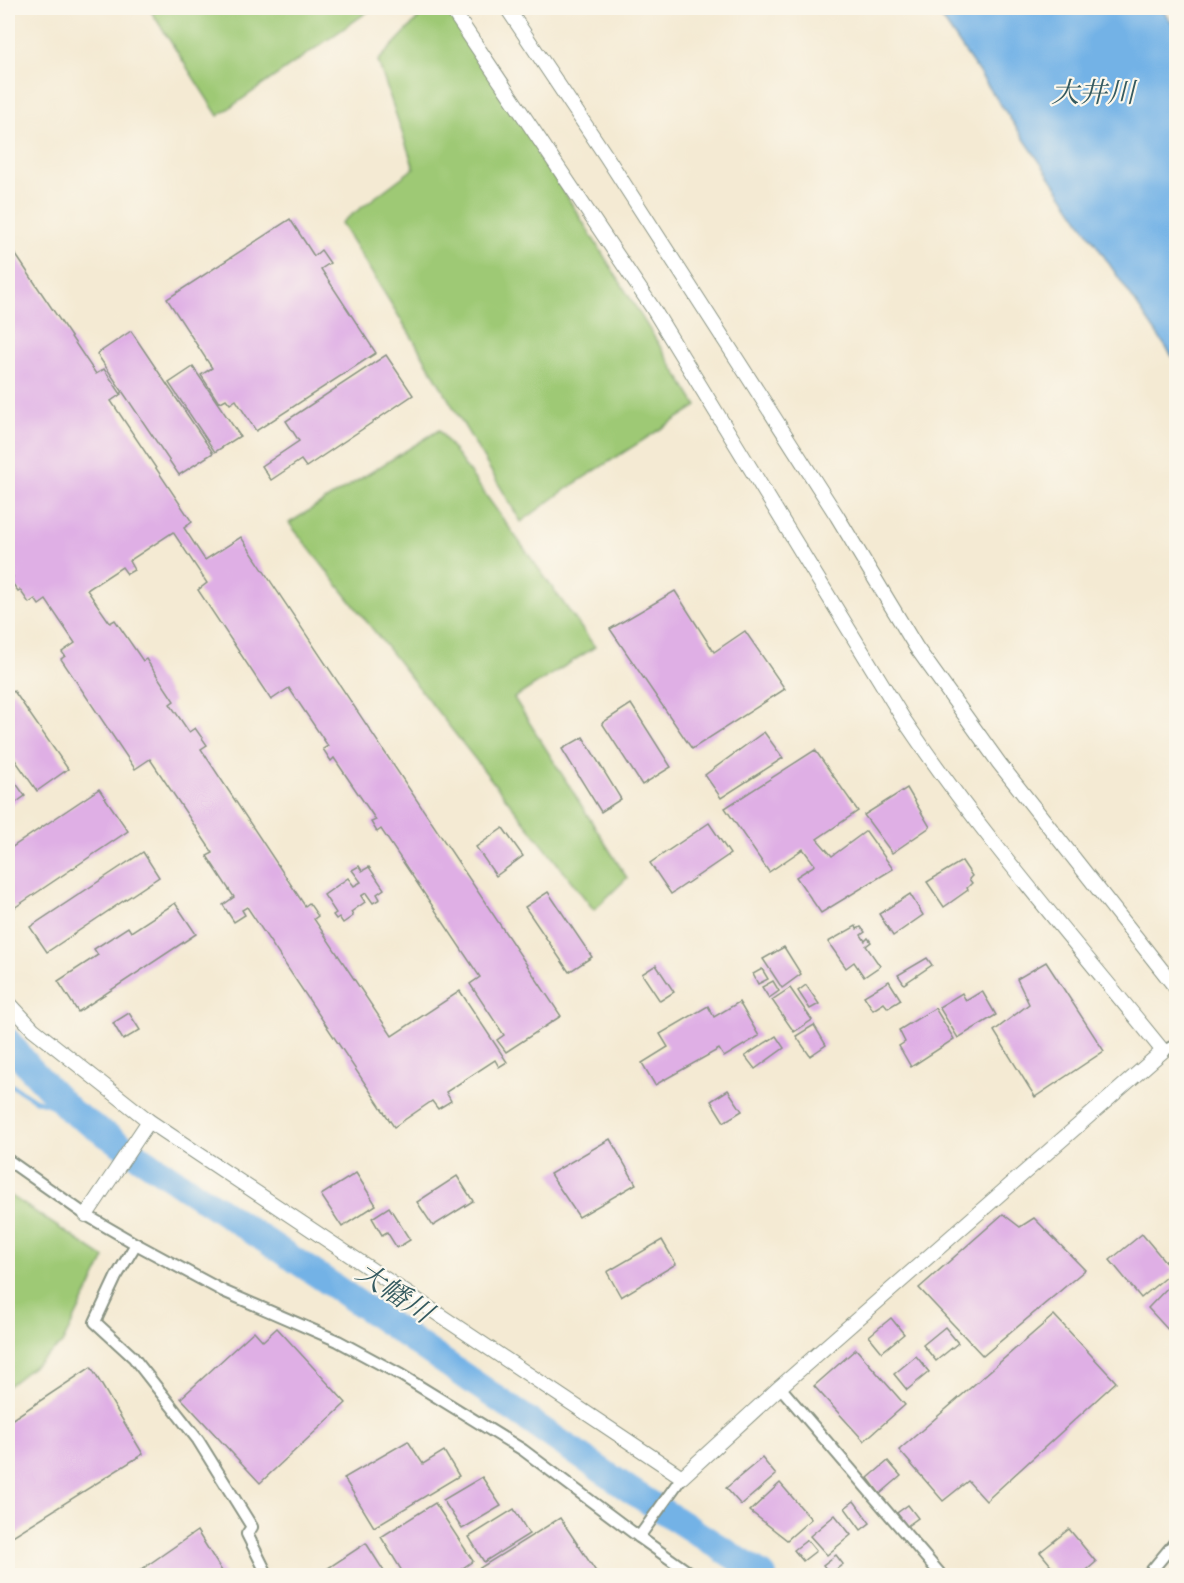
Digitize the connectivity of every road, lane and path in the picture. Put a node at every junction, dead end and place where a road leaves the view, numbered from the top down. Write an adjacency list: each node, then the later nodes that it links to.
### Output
1 (451, 8): 6 (street)
2 (507, 8): 3 (street)
3 (1176, 988)
4 (8, 1002): 7 (street)
5 (1176, 1045): 6 (street)
6 (1163, 1051): 11 (street)
7 (149, 1121): 9 (street); 12 (street)
8 (8, 1160): 9 (street)
9 (86, 1215): 10 (street)
10 (136, 1244): 13 (street); 15 (street)
11 (780, 1388): 12 (street); 17 (street)
12 (682, 1477): 13 (street)
13 (639, 1537): 16 (street)
14 (1176, 1541): 18 (street)
15 (268, 1575)
16 (694, 1575)
17 (942, 1575)
18 (1147, 1575)

